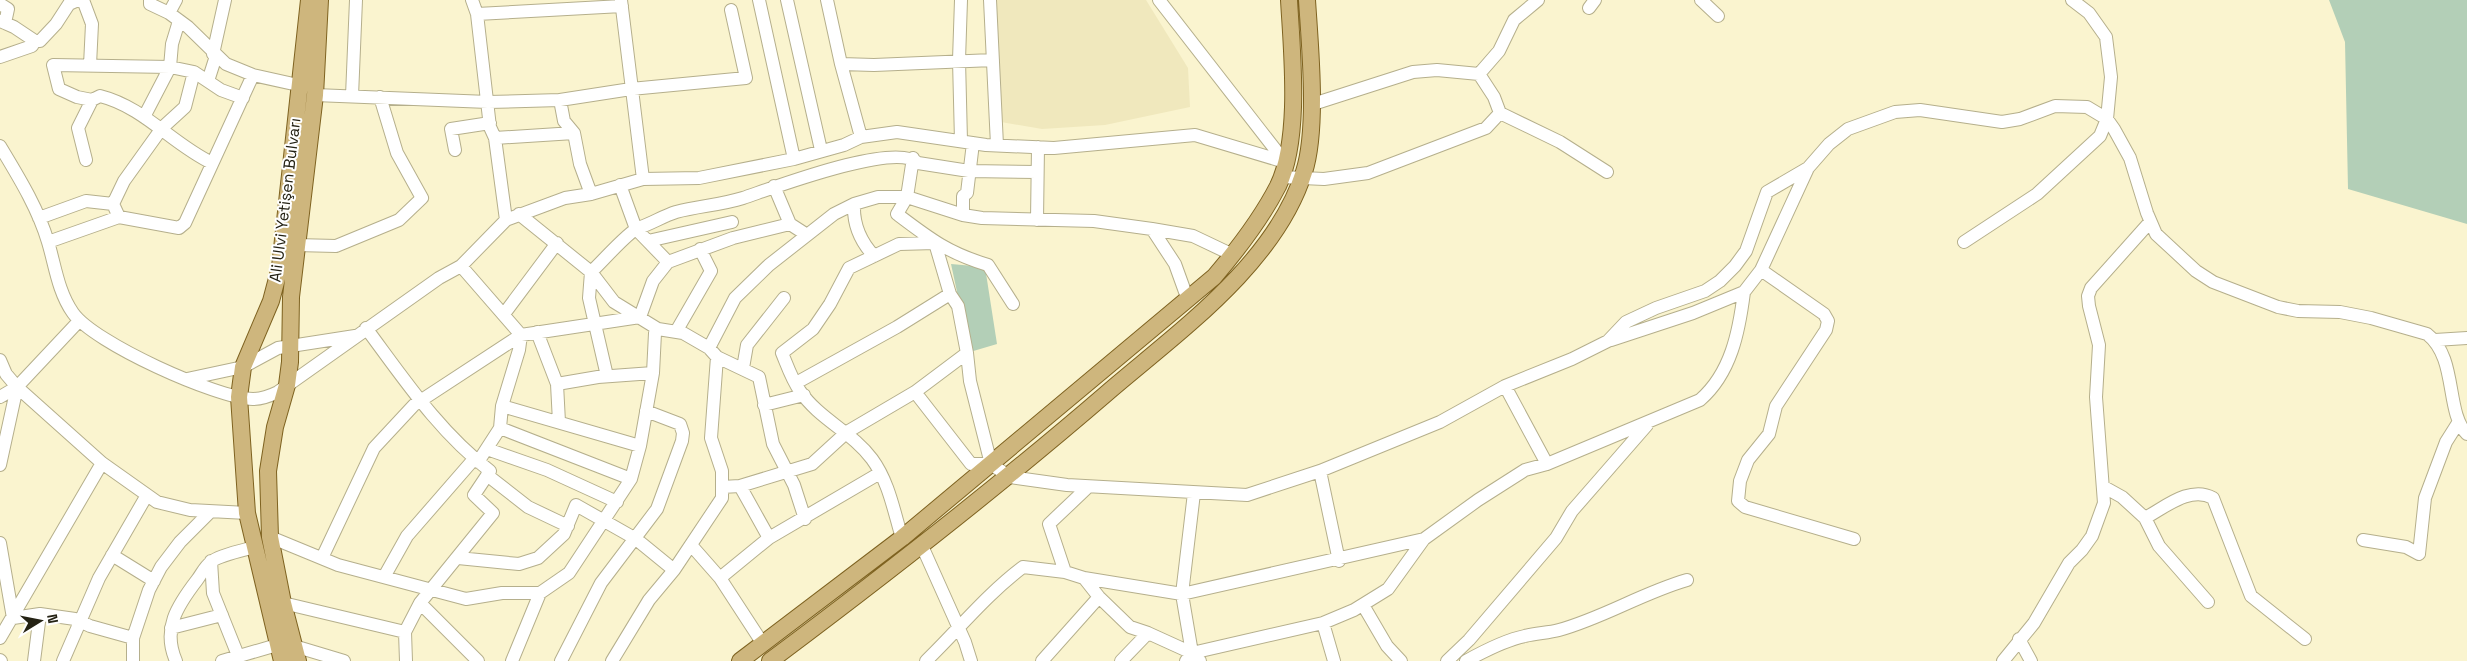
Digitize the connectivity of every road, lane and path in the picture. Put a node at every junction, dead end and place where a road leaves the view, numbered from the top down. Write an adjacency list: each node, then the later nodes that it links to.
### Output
1 (78, 0): 30 (street)
2 (83, 0): 36 (street)
3 (150, 0): 25 (street)
4 (176, 0): 25 (street)
5 (225, 0): 31 (street)
6 (309, 0): 42 (main road, Ali Ulvi Yetişen Bulvarı)
7 (320, 0): 44 (main road)
8 (356, 0): 45 (street)
9 (472, 0): 26 (street)
10 (759, 0): 67 (street)
11 (787, 0): 65 (street)
12 (827, 0): 35 (street)
13 (961, 0): 33 (street)
14 (990, 0): 34 (street)
15 (1159, 0): 71 (street)
16 (1289, 0): 71 (main road)
17 (1307, 0): 51 (main road)
18 (1538, 0): 39 (street)
19 (1701, 0): 27 (street)
20 (2072, 0): 54 (street)
21 (4, 3): 29 (street)
22 (621, 3): 23 (street); 43 (street)
23 (544, 6): 26 (street)
24 (731, 10): 43 (street)
25 (168, 13): 28 (street)
26 (477, 14): 50 (street)
27 (1718, 16)
28 (180, 21): 31 (street); 37 (street)
29 (3, 22): 30 (street)
30 (35, 41): 32 (street)
31 (215, 55): 40 (street); 41 (street)
32 (0, 57)
33 (958, 60): 34 (street); 35 (street); 60 (street)
34 (993, 60): 61 (street)
35 (841, 64): 58 (street)
36 (90, 65): 37 (street); 48 (street)
37 (170, 67): 38 (street); 53 (street)
38 (194, 72): 41 (street); 56 (street)
39 (1479, 74): 51 (street); 52 (street)
40 (253, 75): 42 (street); 47 (street)
41 (208, 81): 47 (street)
42 (298, 85): 129 (main road, Ali Ulvi Yetişen Bulvarı)
43 (631, 89): 49 (street); 76 (street)
44 (315, 94): 45 (street); 100 (main road)
45 (352, 96): 46 (street)
46 (380, 97): 50 (street); 100 (street)
47 (243, 98): 69 (street)
48 (92, 100): 53 (street); 68 (street)
49 (560, 100): 50 (street); 57 (street)
50 (488, 102): 55 (street)
51 (1310, 106): 75 (main road)
52 (1500, 113): 74 (street); 75 (street)
53 (144, 117): 56 (street)
54 (2107, 120): 70 (street); 90 (street); 97 (street)
55 (490, 123): 59 (street); 64 (street)
56 (162, 128): 69 (street); 81 (street)
57 (574, 133): 59 (street); 79 (street)
58 (861, 136): 60 (street); 65 (street)
59 (495, 138): 87 (street)
60 (967, 142): 61 (street); 72 (street)
61 (997, 145): 63 (street)
62 (0, 146): 86 (street)
63 (1038, 147): 71 (street); 73 (street)
64 (455, 150)
65 (821, 150): 67 (street)
66 (913, 158): 72 (street); 78 (street); 80 (street)
67 (794, 159): 76 (street)
68 (86, 160)
69 (212, 163): 85 (street)
70 (1808, 168): 106 (street); 124 (street)
71 (1283, 169): 75 (street); 102 (main road)
72 (969, 171): 73 (street); 84 (street)
73 (1037, 172): 88 (street)
74 (1607, 172)
75 (1301, 178): 164 (main road)
76 (643, 179): 77 (street)
77 (620, 185): 79 (street); 92 (street)
78 (774, 186): 91 (street); 92 (street)
79 (591, 194): 83 (street)
80 (907, 197): 82 (street); 84 (street); 99 (street)
81 (113, 204): 85 (street); 86 (street)
82 (854, 204): 94 (street); 103 (street)
83 (519, 214): 87 (street); 98 (street)
84 (963, 215): 88 (street)
85 (119, 217): 96 (street)
86 (39, 218): 96 (street)
87 (506, 220): 105 (street)
88 (1037, 220): 93 (street)
89 (732, 222): 95 (street)
90 (2150, 222): 123 (street); 169 (street)
91 (790, 224): 94 (street); 101 (street)
92 (636, 229): 95 (street); 107 (street)
93 (1152, 229): 102 (street); 111 (street)
94 (807, 235): 126 (street)
95 (648, 241): 104 (street)
96 (48, 242): 115 (street)
97 (1964, 242)
98 (557, 243): 107 (street); 113 (street)
99 (935, 243): 103 (street); 109 (street); 112 (street)
100 (296, 245): 125 (main road)
101 (700, 249): 104 (street); 118 (street)
102 (1233, 255): 111 (main road)
103 (874, 256): 135 (street)
104 (668, 262): 114 (street)
105 (461, 266): 113 (street); 119 (street)
106 (1761, 270): 108 (street); 184 (street)
107 (591, 272): 114 (street); 116 (street)
108 (1744, 292): 124 (street); 148 (street)
109 (950, 294): 127 (street); 135 (street)
110 (784, 298): 130 (street)
111 (1188, 300): 157 (main road)
112 (1013, 304)
113 (504, 314): 121 (street)
114 (640, 317): 116 (street); 117 (street)
115 (79, 320): 133 (street); 138 (street)
116 (594, 324): 120 (street); 132 (street)
117 (658, 329): 118 (street); 131 (street)
118 (677, 330): 126 (street)
119 (362, 332): 125 (street); 136 (street); 143 (street)
120 (537, 332): 121 (street); 134 (street)
121 (521, 335): 143 (street); 145 (street)
122 (2467, 338): 123 (street)
123 (2435, 340): 149 (street)
124 (1608, 341): 137 (street)
125 (291, 345): 129 (street); 136 (main road)
126 (713, 352): 130 (street); 167 (street)
127 (967, 352): 139 (street); 157 (street)
128 (0, 360): 138 (street)
129 (244, 367): 133 (street); 142 (main road, Ali Ulvi Yetişen Bulvarı)
130 (743, 368): 144 (street)
131 (653, 372): 132 (street); 146 (street)
132 (607, 376): 134 (street)
133 (187, 380): 142 (street)
134 (557, 384): 147 (street)
135 (796, 384): 140 (street)
136 (287, 385): 142 (street); 179 (main road)
137 (1505, 386): 158 (street); 160 (street)
138 (17, 387): 141 (street); 156 (street); 159 (street)
139 (915, 392): 151 (street); 157 (street)
140 (804, 395): 144 (street); 151 (street)
141 (0, 397)
142 (239, 397): 174 (main road, Ali Ulvi Yetişen Bulvarı)
143 (420, 401): 155 (street); 191 (street)
144 (764, 405): 161 (street)
145 (502, 406): 147 (street); 150 (street)
146 (646, 411): 153 (street); 182 (street)
147 (559, 422): 153 (street)
148 (1650, 422): 158 (street); 247 (street)
149 (2458, 423): 152 (street); 185 (street)
150 (500, 428): 154 (street); 165 (street)
151 (848, 432): 161 (street); 162 (street)
152 (2467, 434)
153 (640, 446): 165 (street)
154 (487, 449): 155 (street); 172 (street)
155 (476, 460): 163 (street); 197 (street)
156 (102, 463): 171 (street); 212 (street)
157 (991, 464): 164 (street); 181 (main road)
158 (1547, 464): 183 (street)
159 (0, 465)
160 (1320, 471): 170 (street); 193 (street)
161 (788, 472): 166 (street); 176 (street)
162 (880, 474): 176 (street); 181 (street)
163 (487, 475): 178 (street); 192 (street)
164 (1010, 477): 168 (street); 188 (main road)
165 (631, 479): 172 (street)
166 (740, 486): 167 (street); 180 (street)
167 (722, 487): 187 (street)
168 (1088, 487): 170 (street); 196 (street)
169 (2104, 487): 175 (street); 221 (street)
170 (1194, 493): 204 (street)
171 (147, 495): 173 (street); 190 (street)
172 (617, 502): 177 (street)
173 (210, 512): 174 (street); 201 (street)
174 (247, 513): 189 (main road, Ali Ulvi Yetişen Bulvarı)
175 (2145, 518): 206 (street); 222 (street)
176 (805, 519): 180 (street)
177 (603, 520): 178 (street); 182 (street); 203 (street)
178 (568, 526): 192 (street)
179 (270, 537): 191 (street); 207 (main road)
180 (769, 538): 198 (street)
181 (902, 538): 223 (main road)
182 (636, 539): 195 (street); 237 (street)
183 (1424, 539): 193 (street); 209 (street)
184 (1854, 539)
185 (2363, 540)
186 (0, 543): 212 (street)
187 (691, 545): 195 (street); 198 (street)
188 (922, 546): 216 (street); 240 (main road)
189 (255, 547): 194 (street); 224 (main road, Ali Ulvi Yetişen Bulvarı)
190 (112, 555): 201 (street); 213 (street)
191 (322, 558): 197 (street)
192 (458, 558): 202 (street)
193 (1339, 560): 204 (street)
194 (211, 561): 211 (street); 215 (street)
195 (674, 570): 238 (street)
196 (1065, 572): 199 (street); 216 (street)
197 (384, 577): 202 (street)
198 (720, 578): 223 (street)
199 (1084, 578): 204 (street); 205 (street)
200 (1687, 580): 248 (street)
201 (154, 581): 220 (street)
202 (432, 591): 203 (street); 208 (street)
203 (540, 593): 236 (street)
204 (1182, 594): 227 (street)
205 (1098, 597): 218 (street); 243 (street)
206 (2208, 602)
207 (283, 603): 217 (street); 225 (main road)
208 (420, 603): 217 (street); 235 (street)
209 (1363, 605): 214 (street); 246 (street)
210 (40, 614): 212 (street); 213 (street); 228 (street)
211 (222, 615): 215 (street); 226 (street)
212 (14, 618): 219 (street)
213 (80, 621): 220 (street); 229 (street)
214 (1323, 622): 227 (street); 245 (street)
215 (171, 628): 231 (street)
216 (959, 629): 241 (street); 242 (street)
217 (405, 632): 234 (street)
218 (1148, 633): 227 (street); 244 (street)
219 (0, 638)
220 (133, 638): 230 (street)
221 (2019, 639): 249 (street); 250 (street)
222 (2305, 639)
223 (763, 644): 239 (main road)
224 (280, 653): 226 (street)
225 (296, 653): 233 (street)
226 (239, 658): 232 (street)
227 (1193, 658)
228 (34, 661)
229 (63, 661)
230 (133, 661)
231 (176, 661)
232 (222, 661)
233 (344, 661)
234 (406, 661)
235 (478, 661)
236 (512, 661)
237 (561, 661)
238 (612, 661)
239 (740, 661)
240 (770, 661)
241 (926, 661)
242 (971, 661)
243 (1042, 661)
244 (1120, 661)
245 (1334, 661)
246 (1401, 661)
247 (1447, 661)
248 (1466, 661)
249 (2003, 661)
250 (2031, 661)

